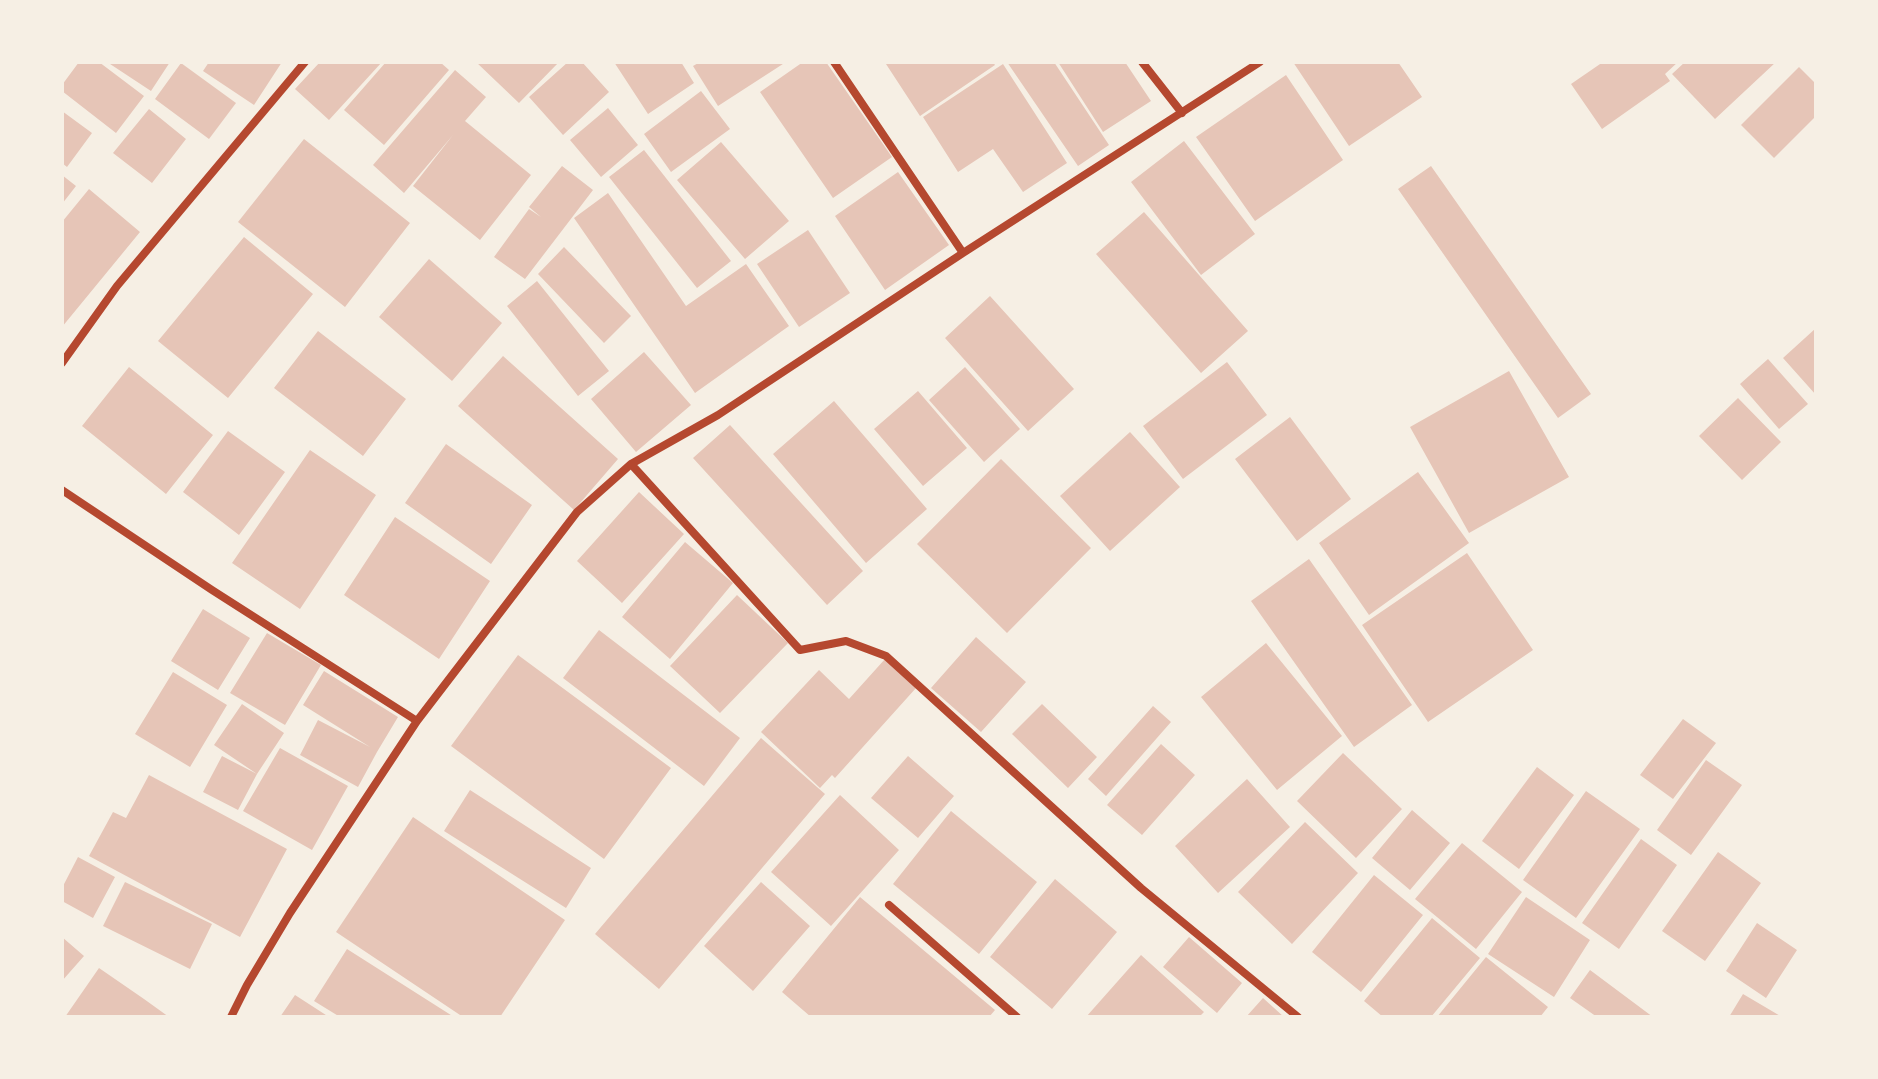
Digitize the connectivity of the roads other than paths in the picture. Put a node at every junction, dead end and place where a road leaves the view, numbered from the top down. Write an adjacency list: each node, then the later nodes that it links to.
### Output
1 (305, 62): 7 (street)
2 (834, 62): 6 (street)
3 (1142, 62): 5 (street)
4 (1260, 62): 5 (street)
5 (1182, 113): 6 (street)
6 (963, 253): 8 (street)
7 (62, 363)
8 (631, 464): 10 (street); 14 (street)
9 (64, 495): 10 (street)
10 (417, 721): 12 (street)
11 (889, 905): 13 (street)
12 (231, 1017)
13 (1017, 1017)
14 (1298, 1017)

